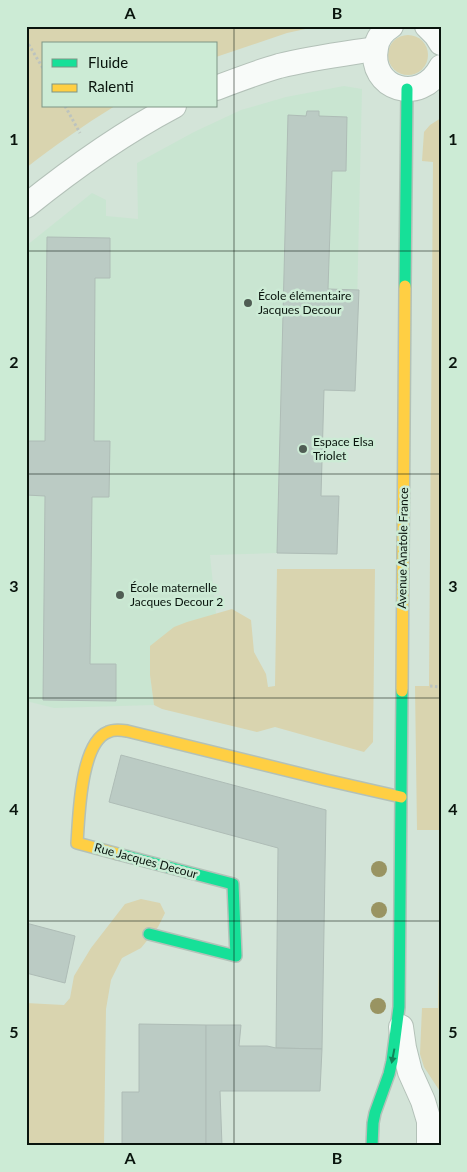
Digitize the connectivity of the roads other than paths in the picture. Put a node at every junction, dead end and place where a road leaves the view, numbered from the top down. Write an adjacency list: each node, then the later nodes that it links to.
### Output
1 (391, 26): 4 (street)
2 (427, 26): 3 (street)
3 (441, 43)
4 (375, 49): 6 (street); 7 (street)
5 (441, 67): 7 (street)
6 (218, 87)
7 (407, 89): 10 (street, Avenue Anatole France)
8 (170, 108): 9 (street)
9 (26, 206)
10 (401, 797): 11 (street, Rue Jacques Decour); 12 (street, Avenue Anatole France)
11 (149, 934)
12 (399, 1007): 13 (street, Avenue Anatole France); 14 (street, Avenue Anatole France, one-way to 14)
13 (423, 1101): 14 (street); 16 (street, Avenue Anatole France)
14 (378, 1104): 15 (street, Avenue Anatole France)
15 (372, 1146)
16 (428, 1146)

